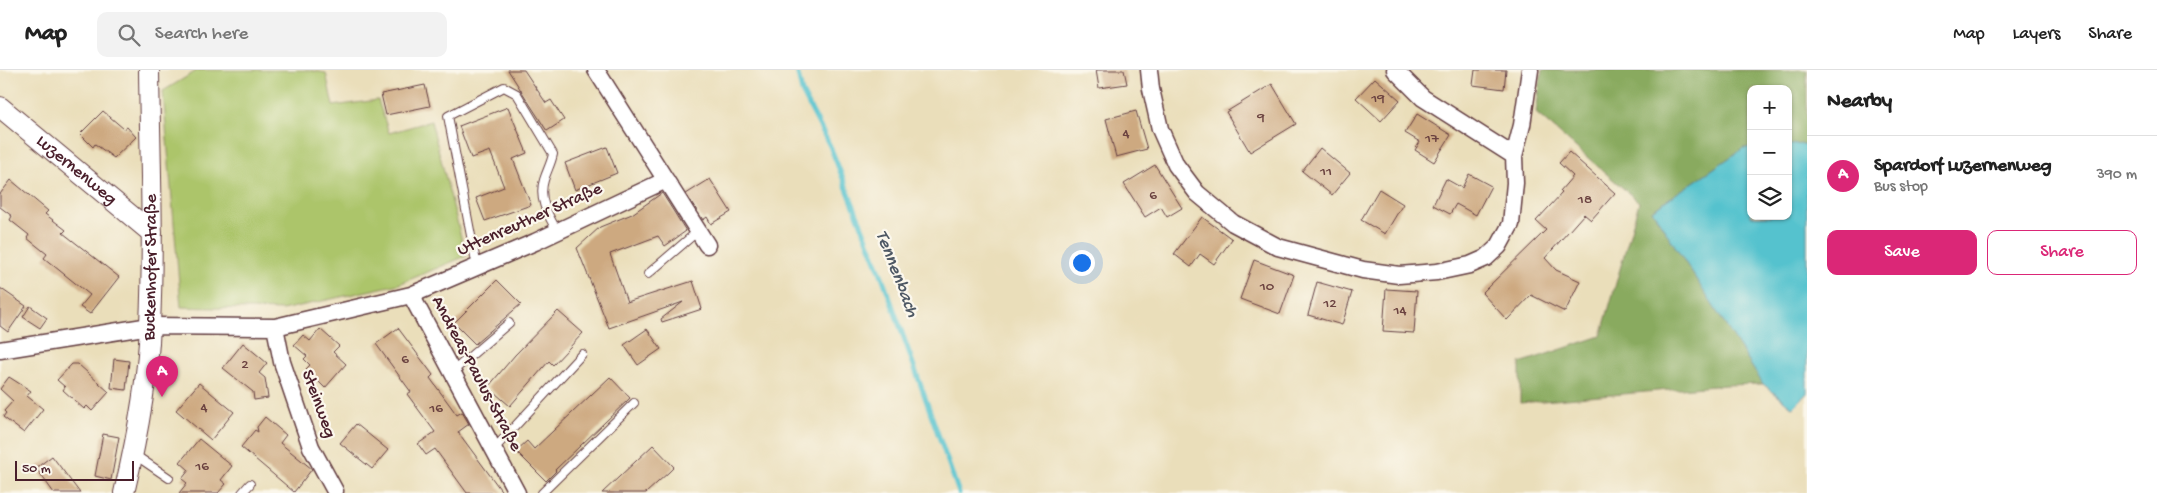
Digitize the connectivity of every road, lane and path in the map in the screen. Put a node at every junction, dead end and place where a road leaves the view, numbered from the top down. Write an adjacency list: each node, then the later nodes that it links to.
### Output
1 (149, 70): 11 (street, Buckenhofer Straße)
2 (596, 70): 8 (street)
3 (1149, 70): 7 (street)
4 (1395, 70): 7 (street)
5 (1530, 70): 7 (street)
6 (0, 107): 11 (street, Luzernenweg)
7 (1514, 156)
8 (666, 180): 9 (street, Uttenreuther Straße); 10 (street)
9 (557, 231): 13 (street, Uttenreuther Straße); 13 (lane)
10 (698, 231): 12 (street); 14 (lane)
11 (152, 232): 17 (street, Buckenhofer Straße)
12 (707, 246)
13 (476, 267): 15 (street, Uttenreuther Straße)
14 (648, 274)
15 (411, 295): 18 (street, Andreas-Paulus-Straße); 21 (street, Andreas-Paulus-Straße)
16 (509, 323): 21 (lane)
17 (150, 326): 18 (street, Andreas-Paulus-Straße); 19 (street); 24 (street, Buckenhofer Straße)
18 (275, 327): 27 (street, Steinweg)
19 (0, 350)
20 (582, 354): 23 (lane)
21 (452, 372): 23 (street, Andreas-Paulus-Straße)
22 (634, 403): 31 (lane)
23 (494, 449): 30 (street, Andreas-Paulus-Straße)
24 (133, 454): 25 (lane); 28 (street, Buckenhofer Straße)
25 (170, 478)
26 (250, 484): 29 (lane)
27 (335, 491)
28 (124, 493)
29 (242, 493)
30 (517, 493)
31 (542, 493)

